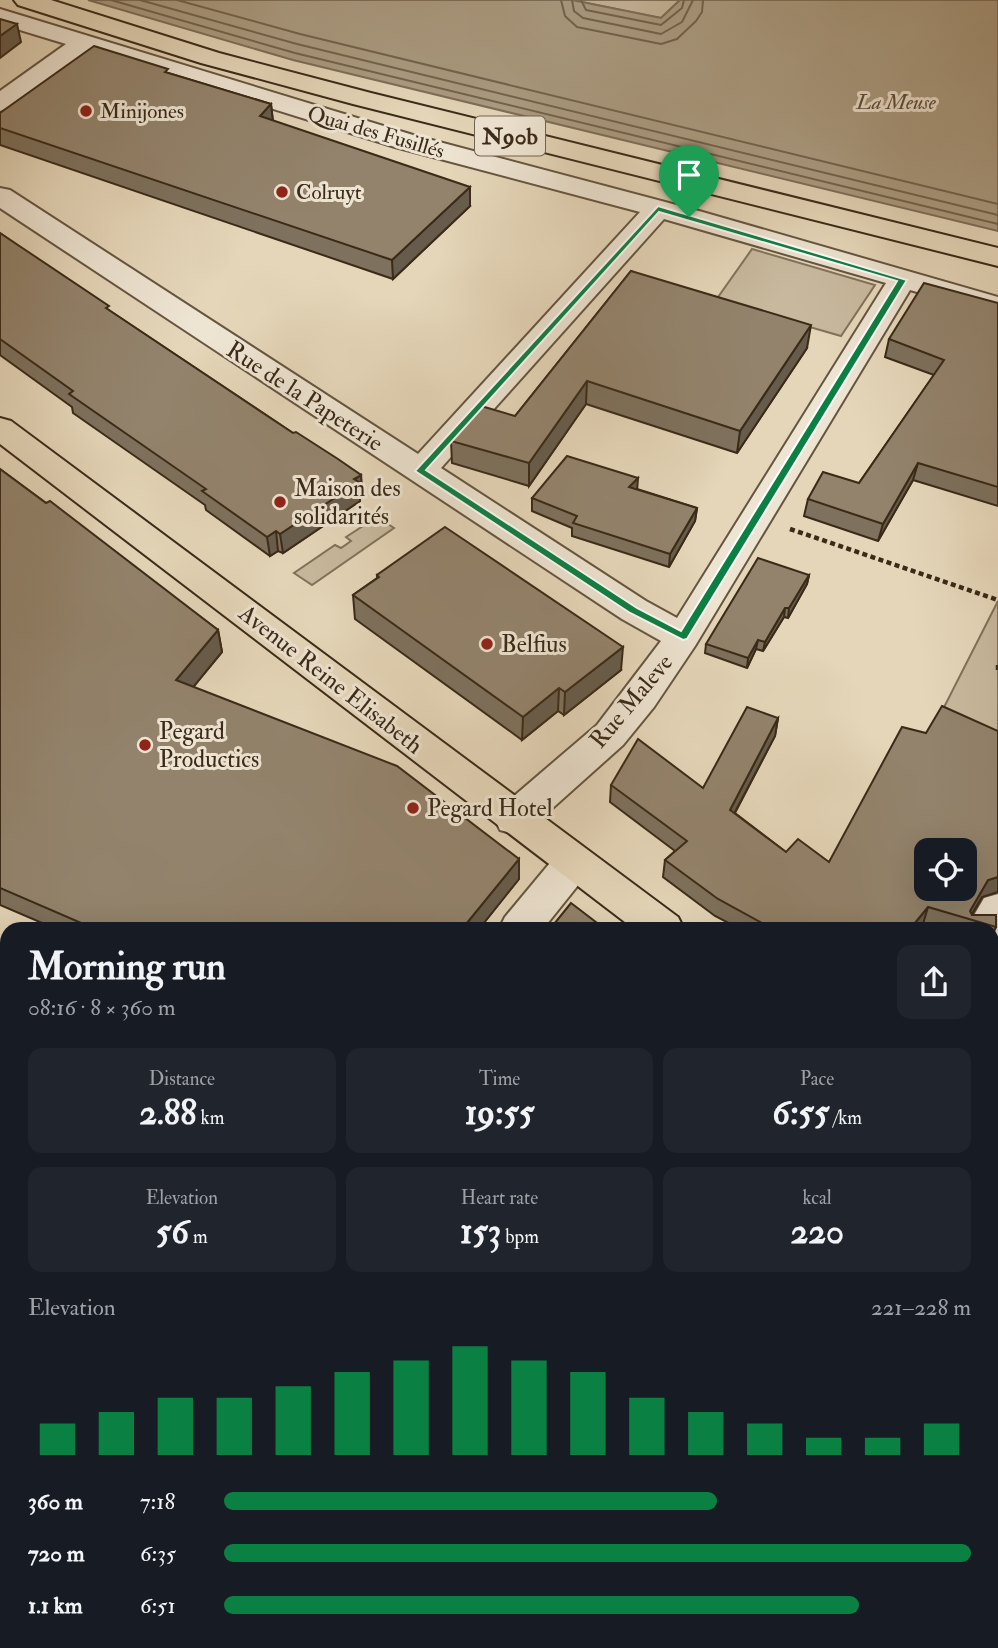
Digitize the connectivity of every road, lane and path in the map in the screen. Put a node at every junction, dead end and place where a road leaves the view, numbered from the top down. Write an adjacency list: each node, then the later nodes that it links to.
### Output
1 (26, 0): 7 (main road, N90b)
2 (0, 16): 3 (street, Quai des Fusillés)
3 (82, 44): 4 (street); 6 (street, Quai des Fusillés)
4 (0, 103)
5 (0, 196): 11 (street, Rue de la Papeterie)
6 (658, 209): 8 (street, Quai des Fusillés); 11 (street)
7 (998, 257)
8 (902, 280): 9 (street, Quai des Fusillés); 12 (street, Rue Maleve)
9 (998, 306)
10 (0, 428): 17 (main road, Avenue Reine Elisabeth)
11 (420, 471): 14 (street, Rue de la Papeterie)
12 (756, 517): 13 (path); 14 (street, Rue Maleve)
13 (998, 600)
14 (683, 636): 17 (street, Rue Maleve)
15 (998, 665): 16 (path)
16 (998, 672)
17 (514, 819): 18 (main road, Avenue Reine Elisabeth)
18 (573, 863): 19 (street); 20 (main road, Avenue Reine Elisabeth)
19 (525, 922)
20 (654, 922)

